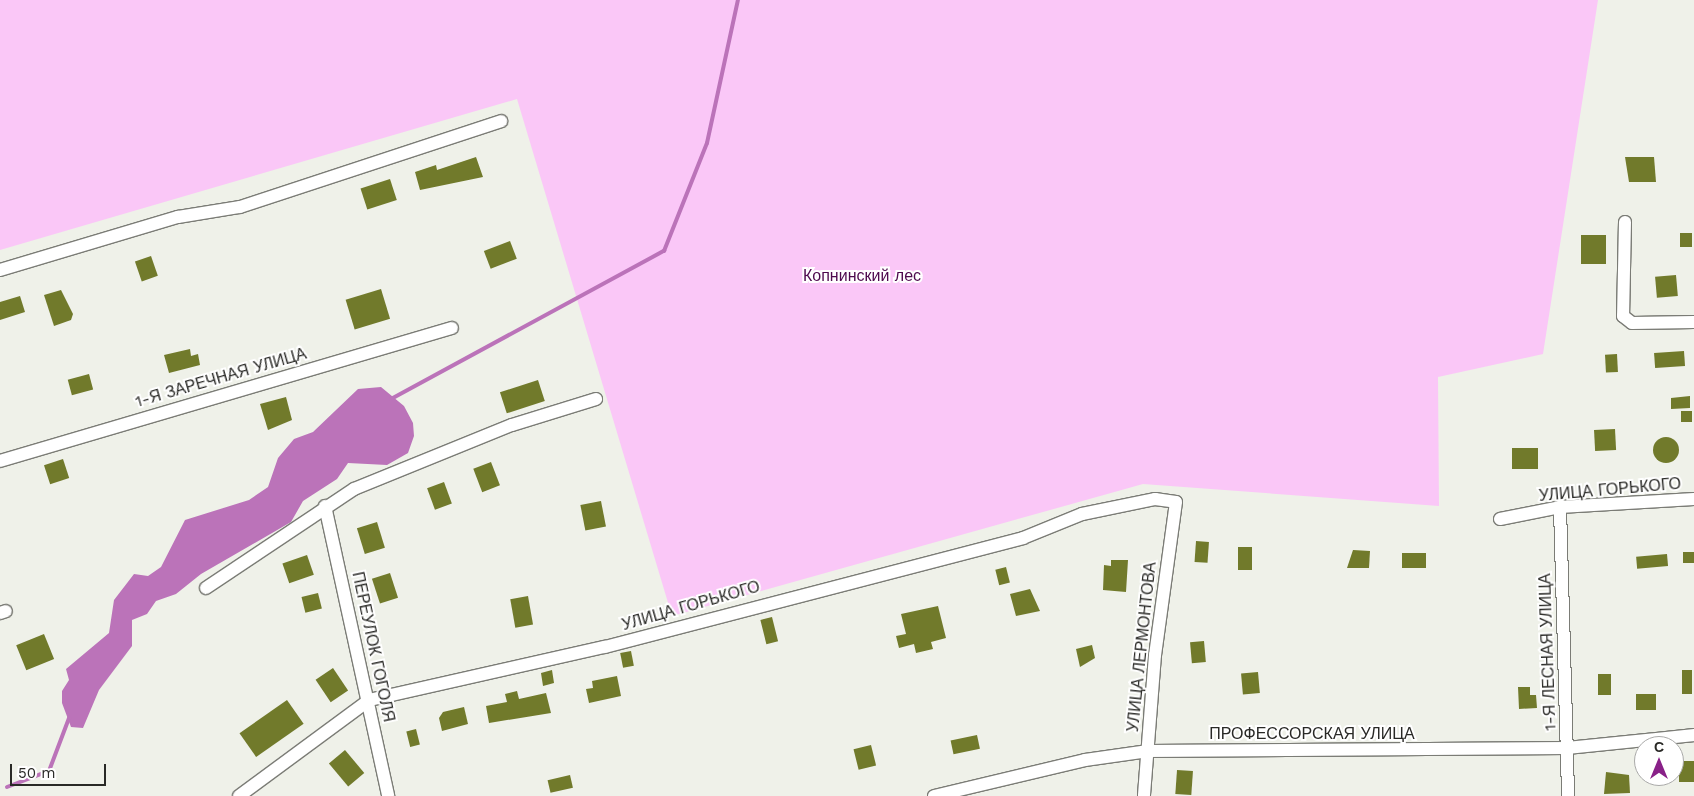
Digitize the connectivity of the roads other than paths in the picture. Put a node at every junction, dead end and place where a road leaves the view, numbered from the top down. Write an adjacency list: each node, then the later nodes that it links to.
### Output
1 (502, 121): 3 (street)
2 (1625, 222): 4 (street)
3 (0, 270)
4 (1694, 322)
5 (452, 328): 7 (street, 1-Я ЗАРЕЧНАЯ УЛИЦА)
6 (596, 400): 10 (street)
7 (0, 461)
8 (1694, 499): 11 (street, УЛИЦА ГОРЬКОГО)
9 (1176, 502): 14 (street, УЛИЦА ГОРЬКОГО); 17 (street, УЛИЦА ЛЕРМОНТОВА)
10 (325, 506): 13 (street); 14 (street, ПЕРЕУЛОК ГОГОЛЯ)
11 (1560, 507): 12 (street, УЛИЦА ГОРЬКОГО); 16 (street, 1-Я ЛЕСНАЯ УЛИЦА)
12 (1500, 519)
13 (206, 588)
14 (369, 700): 18 (street, УЛИЦА ГОРЬКОГО); 19 (street, ПЕРЕУЛОК ГОГОЛЯ)
15 (1694, 735): 16 (street, ПРОФЕССОРСКАЯ УЛИЦА)
16 (1567, 748): 17 (street, ПРОФЕССОРСКАЯ УЛИЦА); 22 (street, 1-Я ЛЕСНАЯ УЛИЦА)
17 (1148, 751): 20 (street, ПРОФЕССОРСКАЯ УЛИЦА); 21 (street, УЛИЦА ЛЕРМОНТОВА)
18 (239, 796)
19 (388, 796)
20 (934, 796)
21 (1144, 796)
22 (1568, 796)

